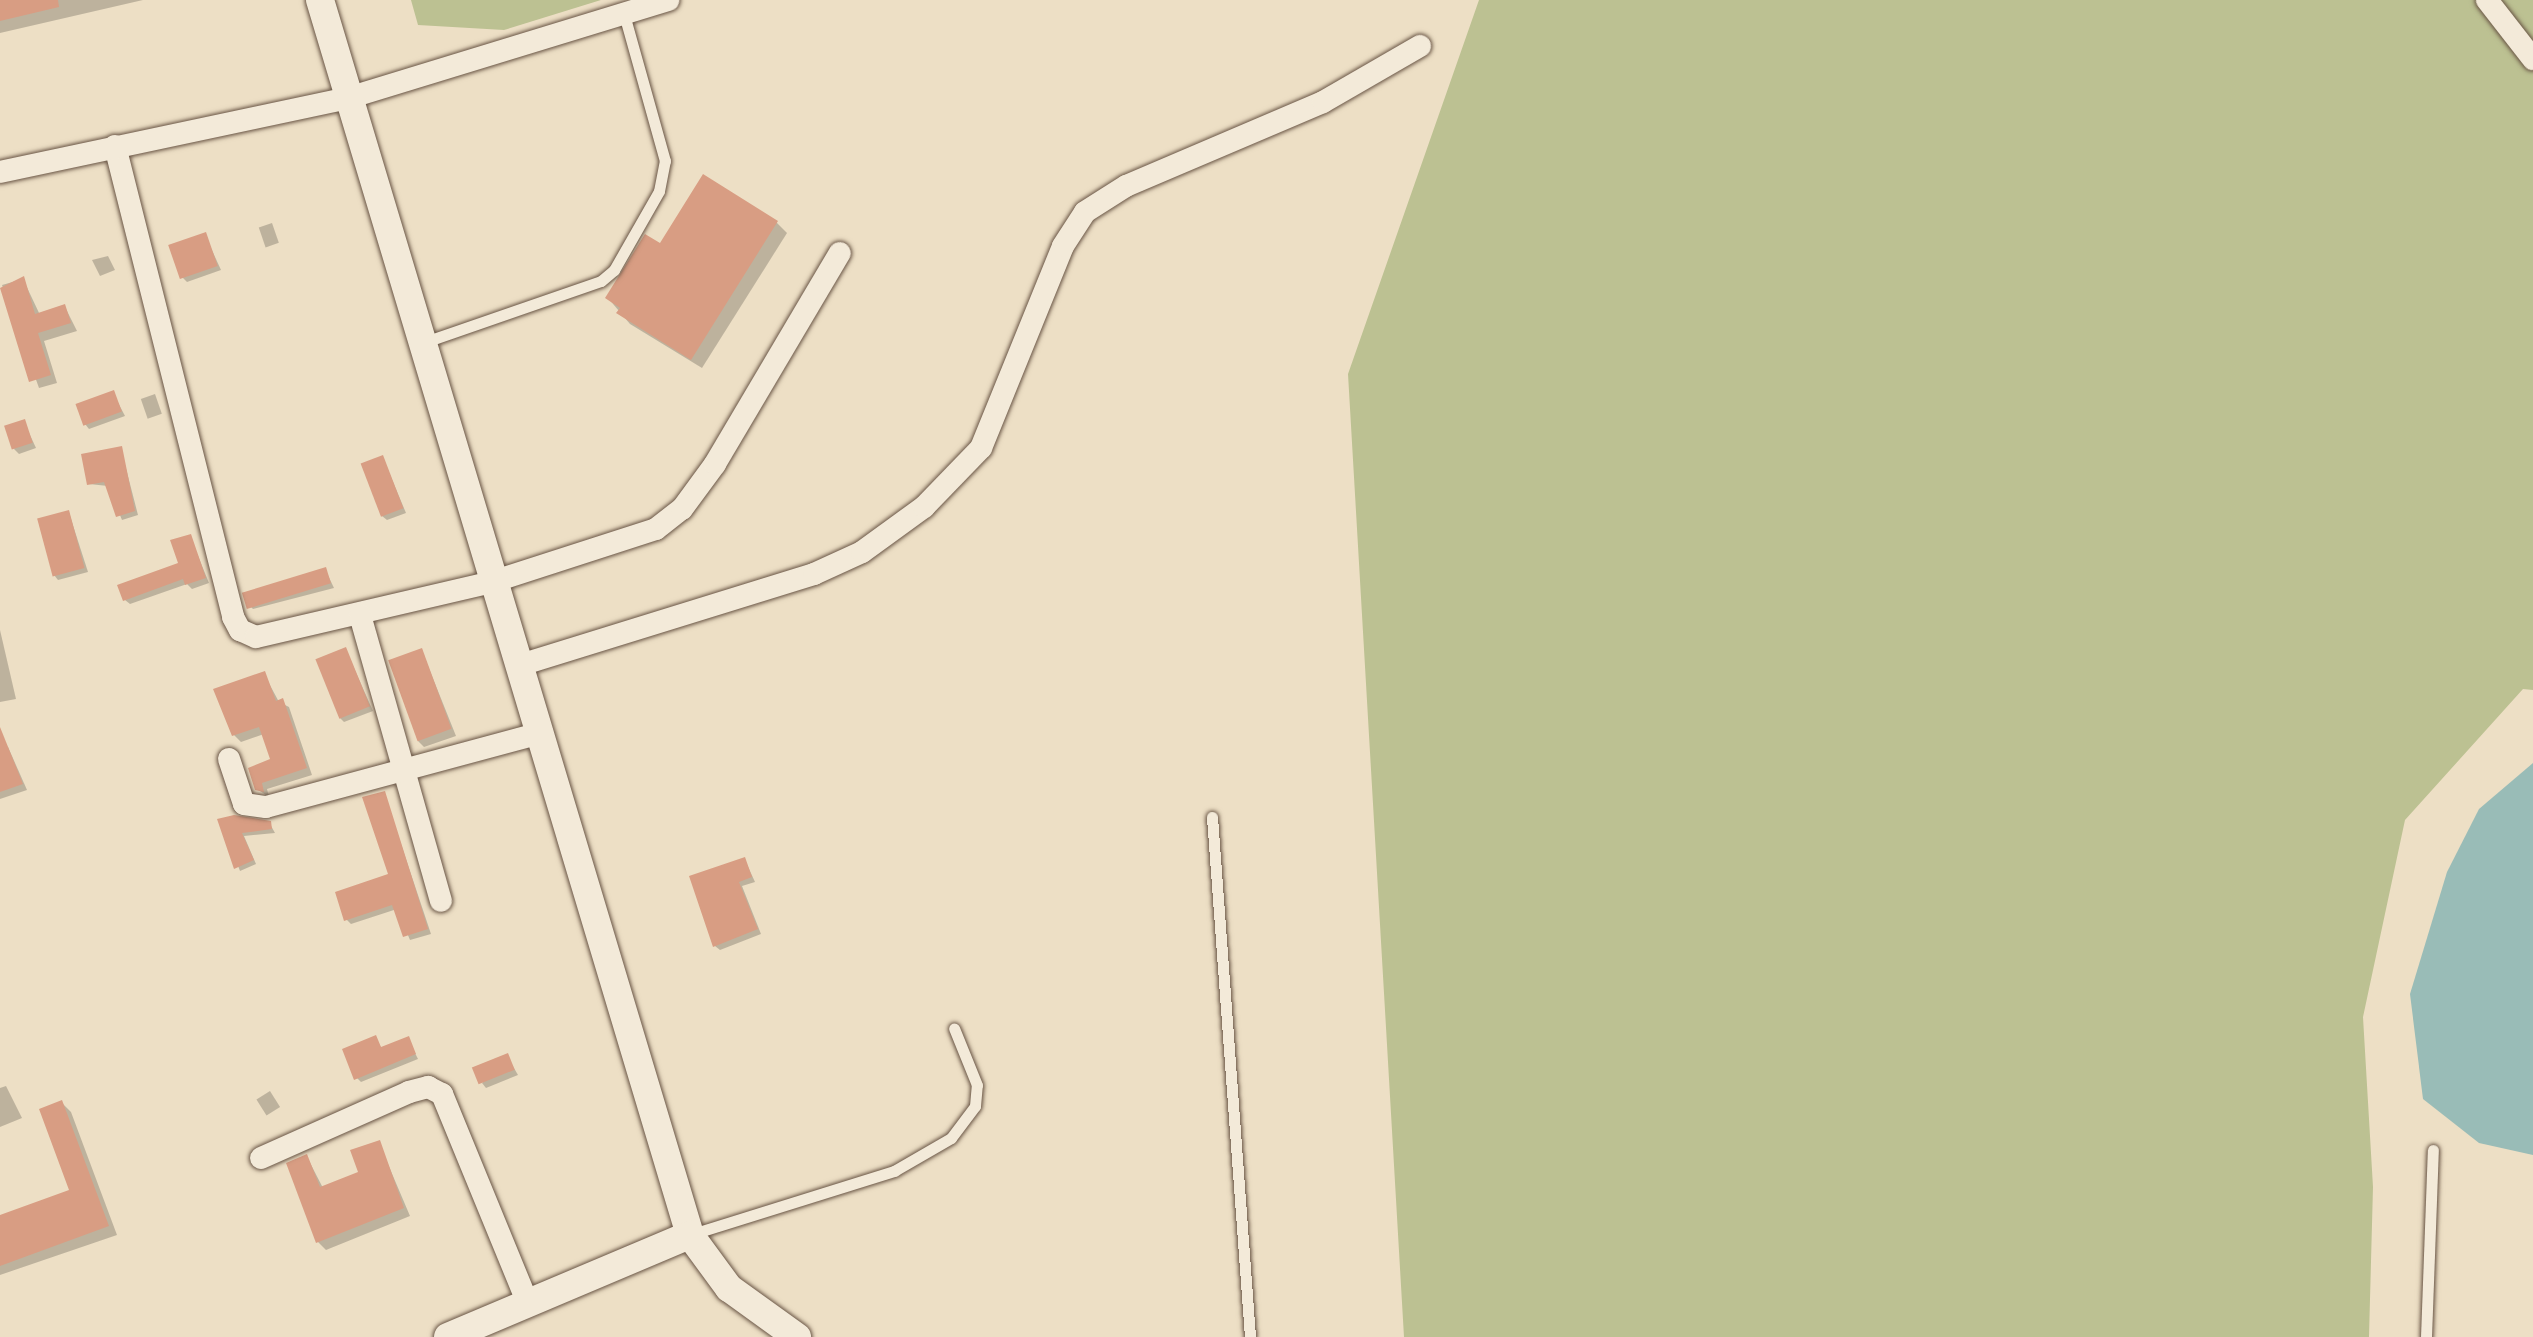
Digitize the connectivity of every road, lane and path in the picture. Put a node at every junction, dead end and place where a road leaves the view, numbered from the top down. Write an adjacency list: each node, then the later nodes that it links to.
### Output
1 (320, 0): 7 (street)
2 (668, 0): 4 (street)
3 (2487, 0): 6 (street)
4 (624, 14): 7 (street); 11 (lane)
5 (1420, 46): 14 (street)
6 (2533, 59)
7 (348, 98): 8 (street); 11 (street)
8 (115, 146): 9 (street); 13 (street)
9 (0, 172)
10 (840, 253): 12 (street)
11 (421, 344): 12 (street)
12 (492, 582): 13 (street); 14 (street)
13 (360, 615): 17 (street)
14 (517, 666): 15 (street)
15 (537, 734): 17 (street); 23 (street)
16 (229, 759): 17 (street)
17 (405, 774): 19 (street)
18 (1212, 817): 27 (lane)
19 (441, 901)
20 (954, 1028): 23 (lane)
21 (2433, 1150): 28 (lane)
22 (260, 1158): 24 (street)
23 (690, 1235): 24 (street); 26 (street)
24 (528, 1304): 25 (street)
25 (448, 1337)
26 (798, 1337)
27 (1250, 1337)
28 (2426, 1337)

